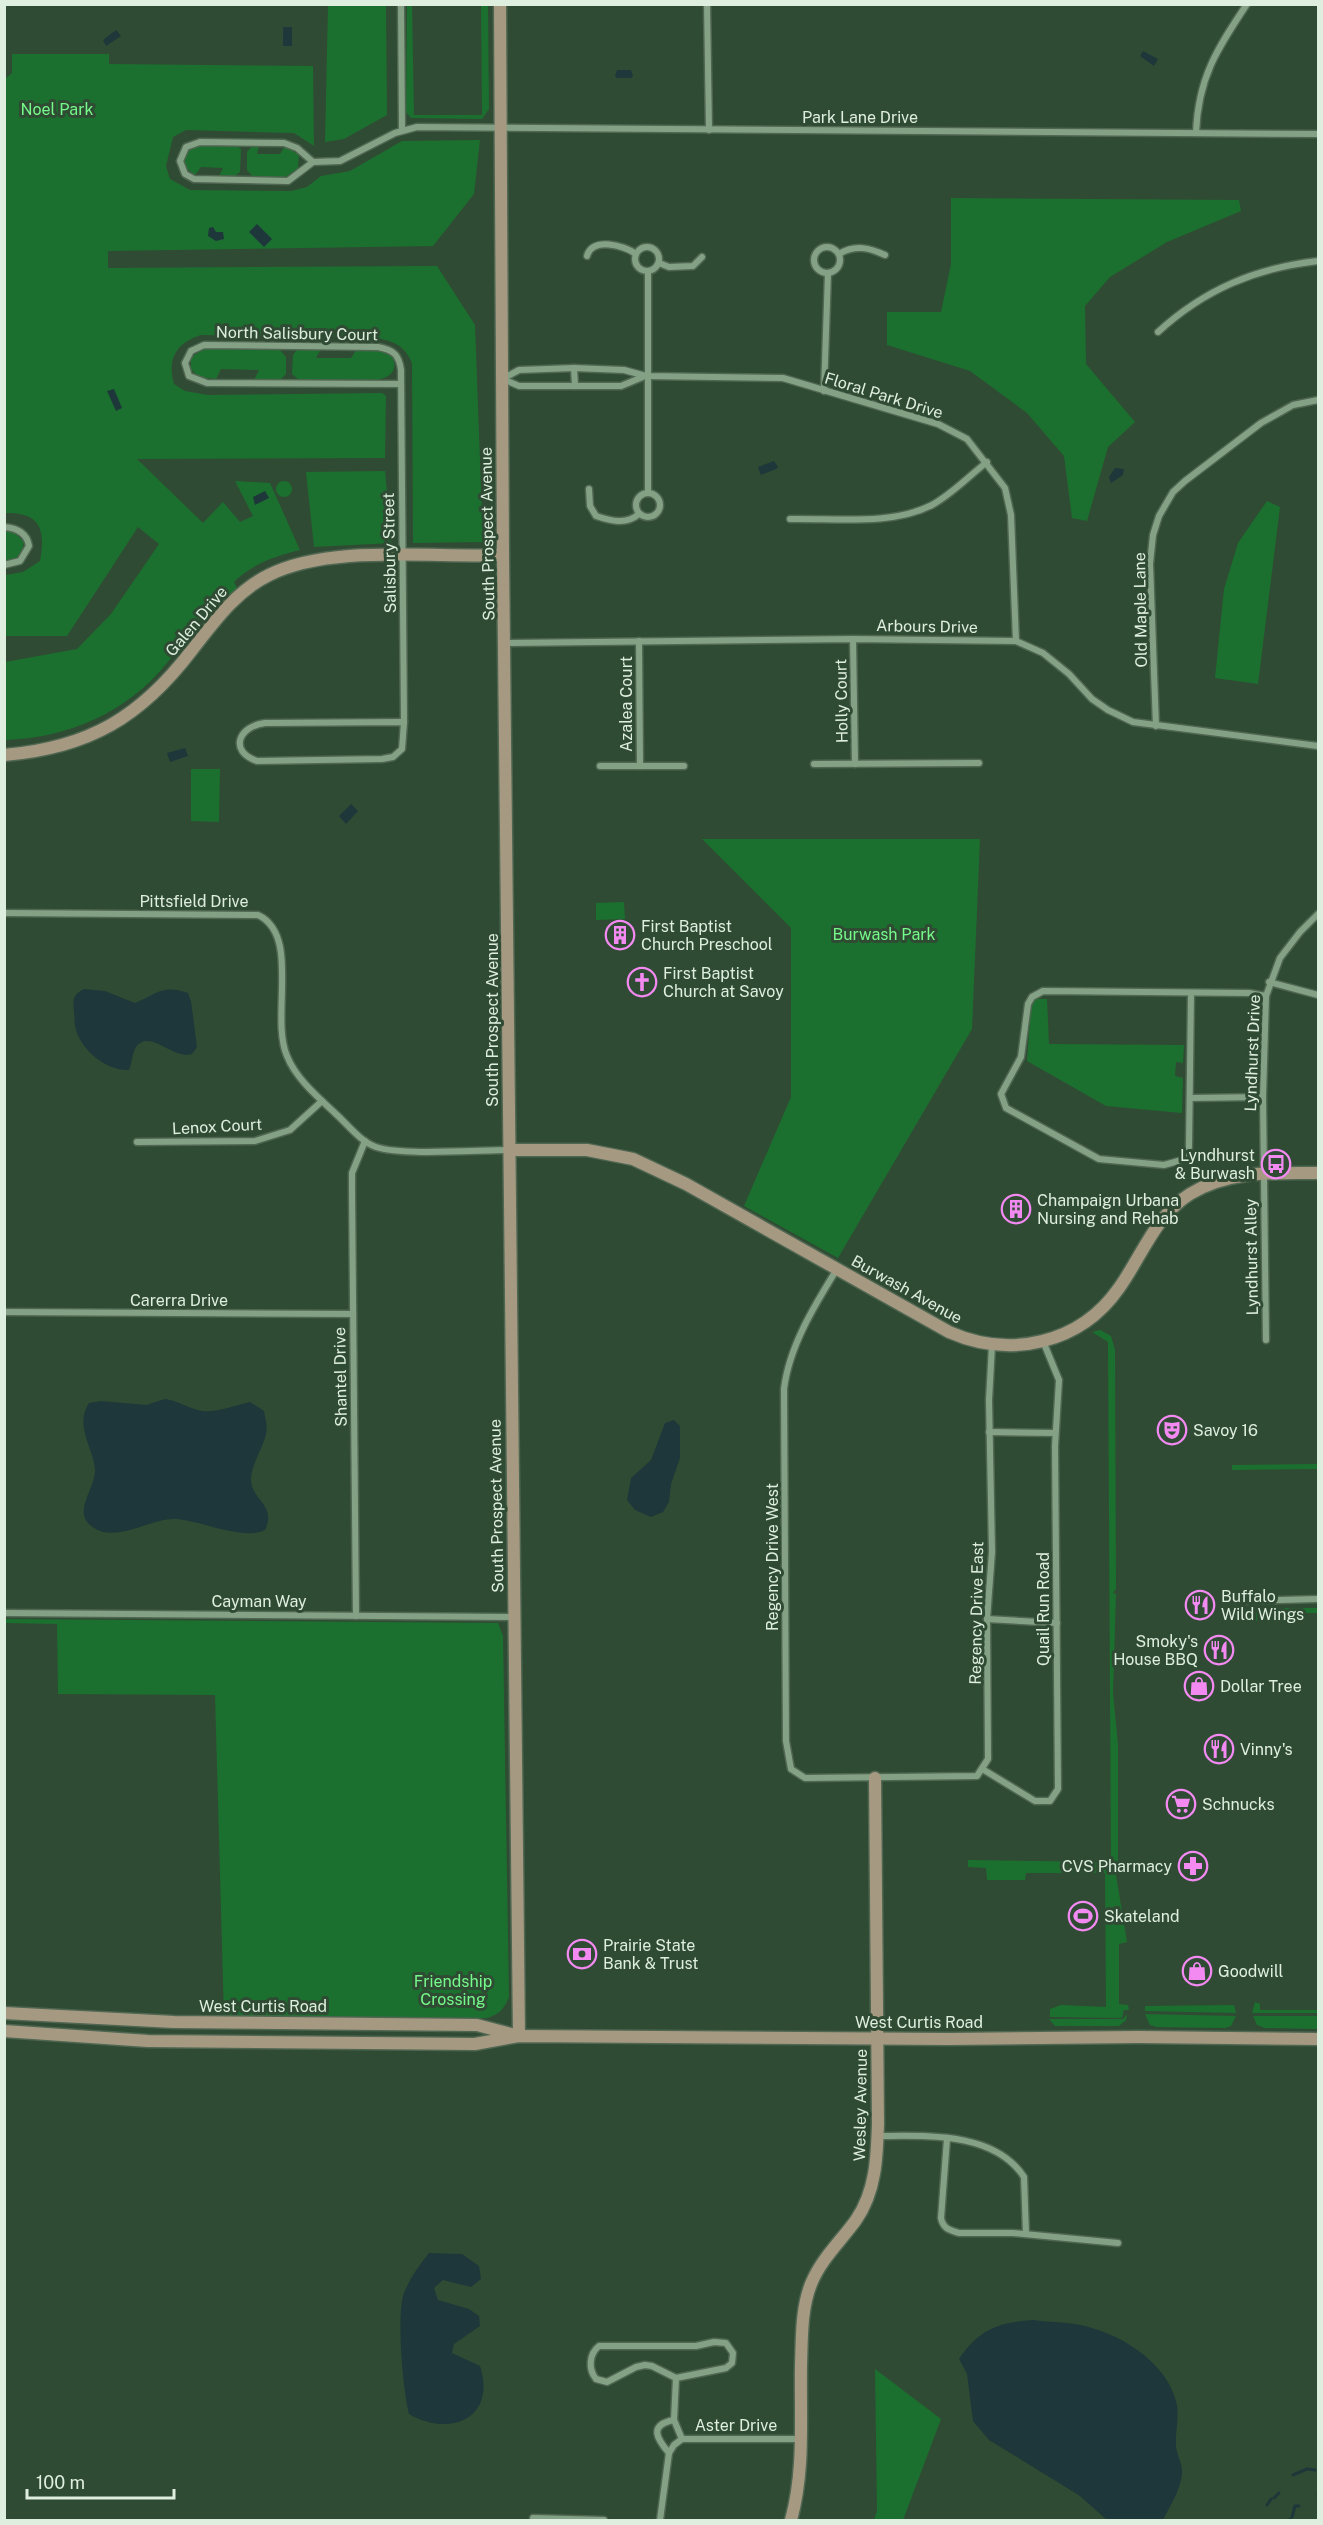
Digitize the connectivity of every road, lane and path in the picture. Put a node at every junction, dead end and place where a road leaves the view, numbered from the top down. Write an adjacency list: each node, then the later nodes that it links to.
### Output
1 (401, 4): 6 (street)
2 (500, 4): 5 (main road, South Prospect Avenue)
3 (707, 4): 7 (street)
4 (1247, 4): 8 (street)
5 (500, 127): 6 (street, Park Lane Drive); 7 (street, Park Lane Drive); 23 (main road, South Prospect Avenue)
6 (402, 130): 10 (street)
7 (709, 130): 8 (street, Park Lane Drive)
8 (1196, 133): 9 (street, Park Lane Drive)
9 (1318, 134)
10 (313, 162): 10 (street)
11 (636, 254): 14 (street); 17 (street); 18 (street)
12 (839, 254): 13 (street); 19 (street); 19 (street)
13 (885, 255)
14 (587, 256)
15 (702, 257): 17 (street)
16 (1318, 261): 20 (street)
17 (659, 263): 18 (street)
18 (648, 272): 22 (street)
19 (828, 273): 26 (street)
20 (1158, 332)
21 (574, 369): 22 (street, Floral Park Drive); 23 (street, Floral Park Drive); 25 (street)
22 (646, 376): 25 (street, Floral Park Drive); 26 (street, Floral Park Drive); 30 (street)
23 (502, 379): 25 (street, Floral Park Drive); 34 (main road, South Prospect Avenue)
24 (401, 384): 24 (street, North Salisbury Court); 35 (street, Salisbury Street)
25 (575, 386)
26 (824, 391): 28 (street, Floral Park Drive)
27 (1318, 400): 42 (street, Old Maple Lane)
28 (987, 462): 32 (street); 39 (street, Floral Park Drive)
29 (589, 489): 31 (street)
30 (648, 493): 31 (street); 31 (street)
31 (639, 514)
32 (790, 519)
33 (4, 527): 36 (street)
34 (503, 555): 35 (main road, Galen Drive); 40 (main road, South Prospect Avenue)
35 (402, 556): 41 (street, Salisbury Street); 44 (main road, Galen Drive)
36 (4, 565)
37 (853, 639): 38 (street, Arbours Drive); 39 (street, Arbours Drive); 47 (street, Holly Court)
38 (639, 641): 40 (street, Arbours Drive); 49 (street, Azalea Court)
39 (1016, 642): 42 (street, Arbours Drive)
40 (506, 643): 62 (main road, South Prospect Avenue)
41 (404, 722): 41 (street, Salisbury Street)
42 (1156, 726): 43 (street, Arbours Drive)
43 (1318, 746)
44 (4, 755)
45 (979, 762): 47 (street, Holly Court)
46 (814, 764): 47 (street, Holly Court)
47 (855, 764)
48 (600, 766): 49 (street, Azalea Court)
49 (640, 766): 50 (street, Azalea Court)
50 (684, 766)
51 (4, 913): 59 (street, Pittsfield Drive)
52 (1318, 914): 53 (street, Lyndhurst Drive)
53 (1269, 982): 55 (street); 56 (street, Lyndhurst Drive)
54 (1191, 993): 56 (street); 58 (street); 58 (street)
55 (1318, 995)
56 (1266, 996): 57 (street, Lyndhurst Drive)
57 (1263, 1097): 58 (street); 64 (street, Lyndhurst Drive)
58 (1191, 1098)
59 (322, 1101): 60 (street, Pittsfield Drive); 61 (street, Lenox Court)
60 (365, 1141): 62 (street, Pittsfield Drive); 67 (street, Shantel Drive)
61 (137, 1142)
62 (509, 1150): 65 (main road, Burwash Avenue); 77 (main road, South Prospect Avenue)
63 (1318, 1173): 64 (main road, Burwash Avenue)
64 (1263, 1174): 68 (street, Lyndhurst Alley); 69 (main road, Burwash Avenue)
65 (837, 1269): 70 (main road, Burwash Avenue); 81 (street, Regency Drive West)
66 (4, 1312): 67 (street, Carerra Drive)
67 (353, 1314): 76 (street, Shantel Drive)
68 (1266, 1340)
69 (1043, 1341): 70 (main road, Burwash Avenue); 72 (street, Quail Run Road)
70 (992, 1345): 71 (street, Regency Drive East)
71 (989, 1432): 72 (street); 78 (street, Regency Drive East)
72 (1055, 1433): 79 (street, Quail Run Road)
73 (1318, 1599): 74 (street)
74 (1243, 1600)
75 (4, 1613): 76 (street, Cayman Way)
76 (356, 1616): 77 (street, Cayman Way)
77 (513, 1617): 84 (main road, South Prospect Avenue)
78 (987, 1619): 79 (street); 80 (street, Regency Drive East)
79 (1057, 1623): 80 (street, Quail Run Road)
80 (984, 1770): 81 (street)
81 (875, 1778): 85 (main road, Wesley Avenue)
82 (4, 2013): 84 (main road, West Curtis Road)
83 (4, 2031): 84 (main road, West Curtis Road)
84 (519, 2036): 85 (main road, West Curtis Road)
85 (877, 2038): 86 (main road, West Curtis Road); 87 (main road, Wesley Avenue)
86 (1318, 2039)
87 (878, 2136): 88 (street); 94 (main road, Wesley Avenue)
88 (947, 2139): 89 (street); 89 (street)
89 (1026, 2234): 90 (street)
90 (1118, 2243)
91 (676, 2378): 91 (street); 92 (street)
92 (674, 2420): 93 (street); 95 (street)
93 (682, 2439): 94 (street, Aster Drive); 95 (street, Aster Drive)
94 (800, 2439): 99 (main road, Wesley Avenue)
95 (669, 2454): 98 (street)
96 (533, 2518): 97 (street)
97 (604, 2520)
98 (660, 2520)
99 (791, 2520)

